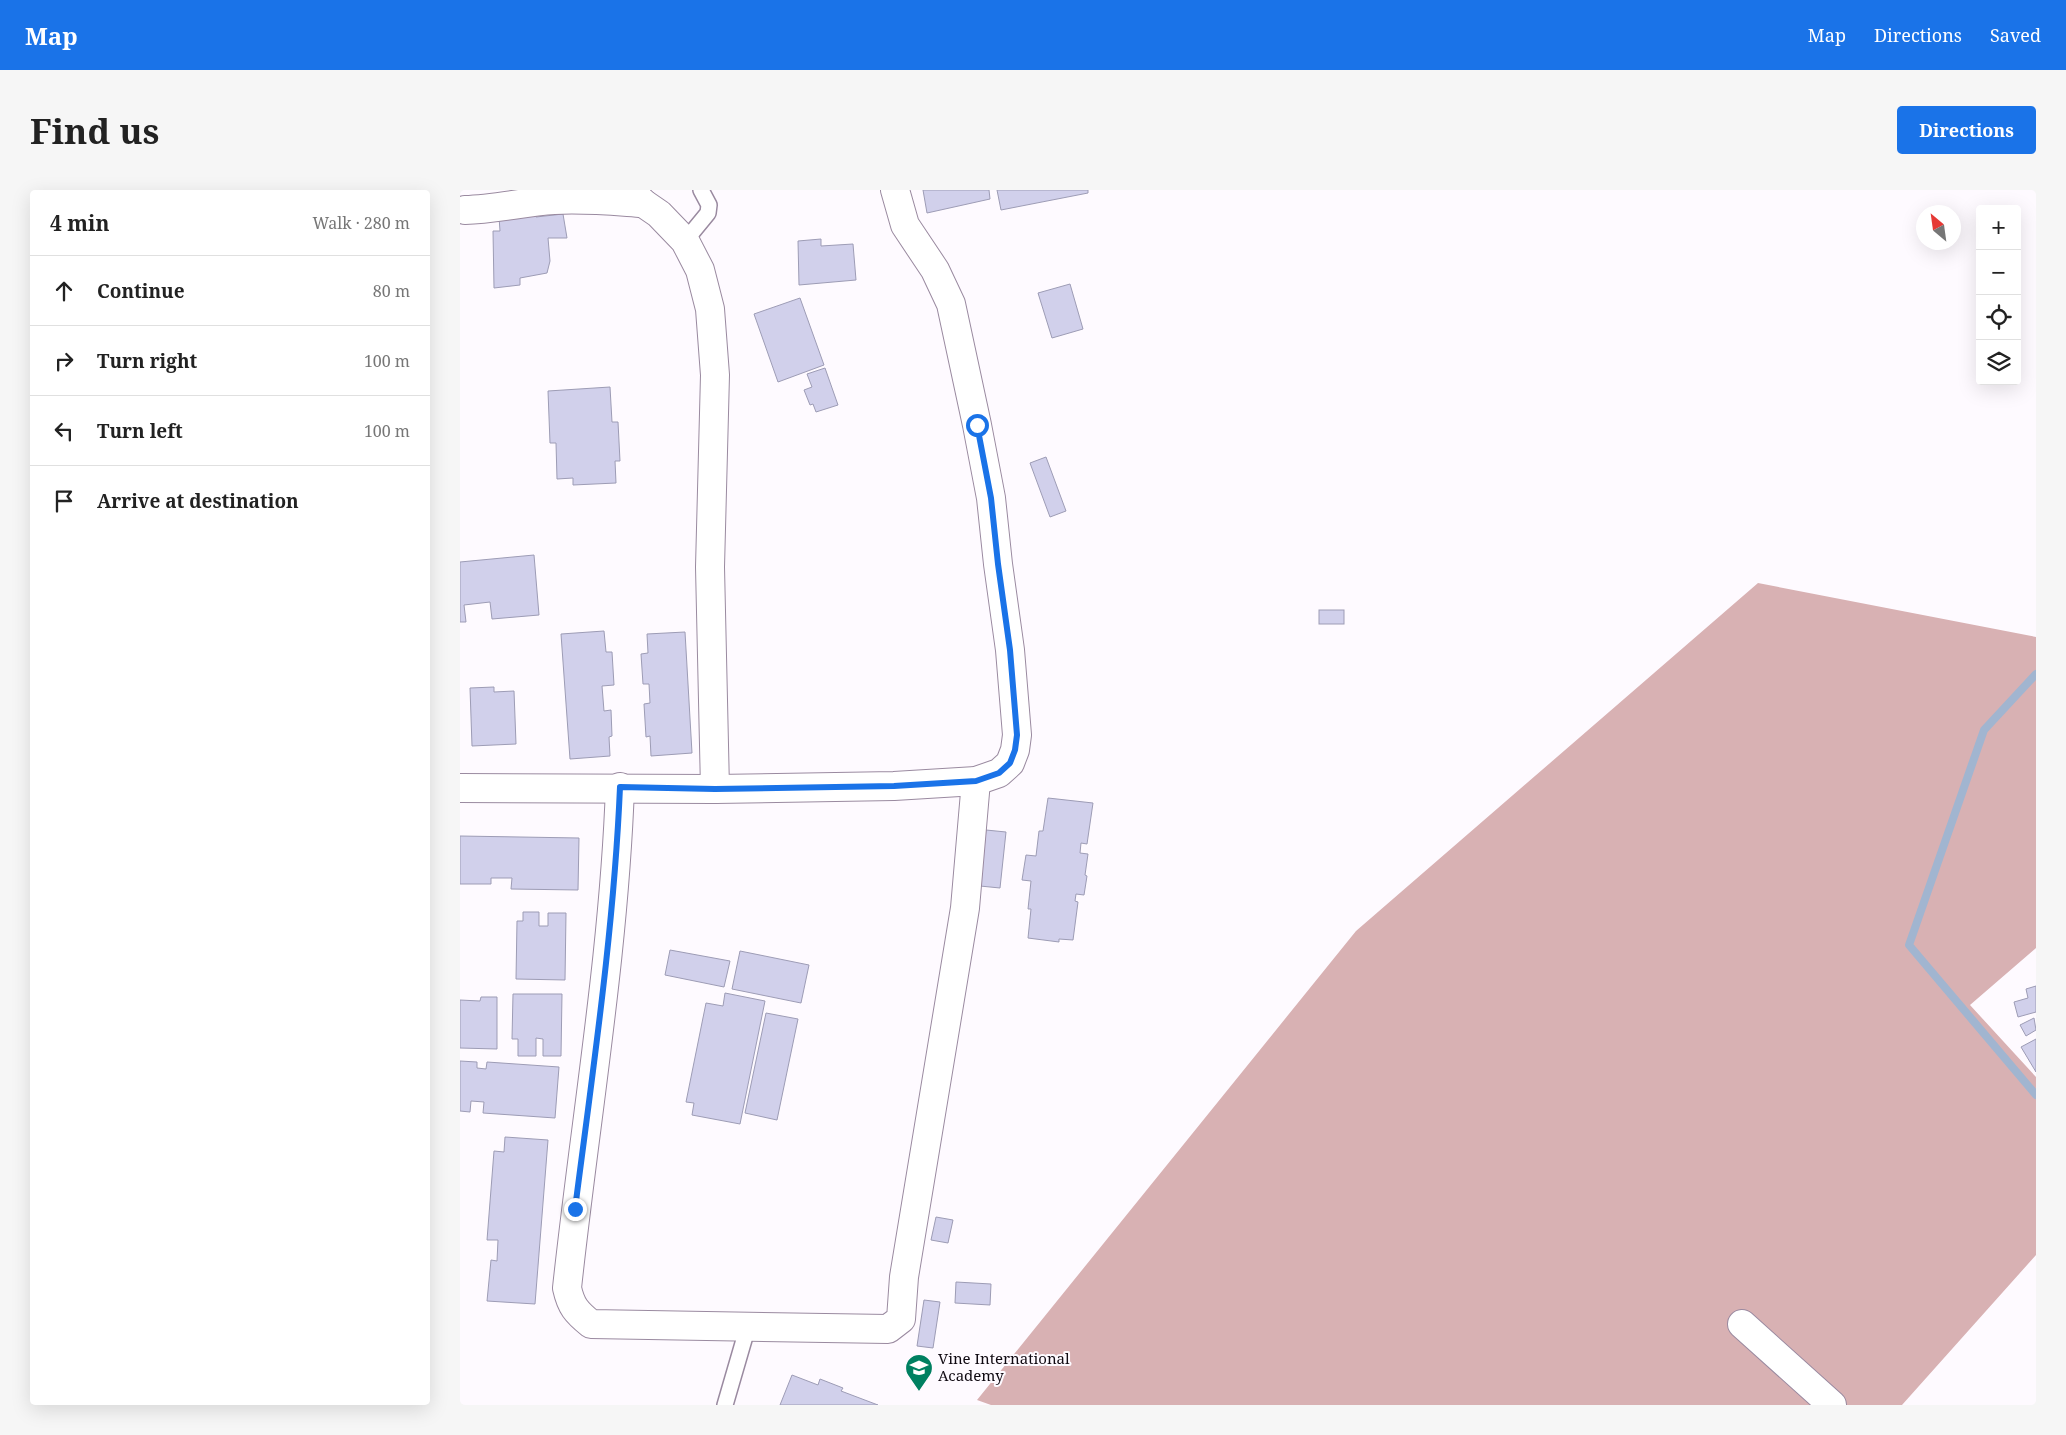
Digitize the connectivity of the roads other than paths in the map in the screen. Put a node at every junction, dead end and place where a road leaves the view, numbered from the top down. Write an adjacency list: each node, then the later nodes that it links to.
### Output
1 (701, 190): 5 (lane)
2 (896, 190): 6 (street)
3 (636, 196): 4 (street); 5 (street)
4 (465, 210)
5 (685, 241): 9 (street)
6 (976, 781): 9 (street); 11 (street)
7 (620, 787): 8 (street); 9 (street); 11 (street)
8 (460, 788)
9 (715, 789)
10 (1742, 1324): 13 (street)
11 (748, 1326): 12 (lane)
12 (725, 1405)
13 (1832, 1405)

